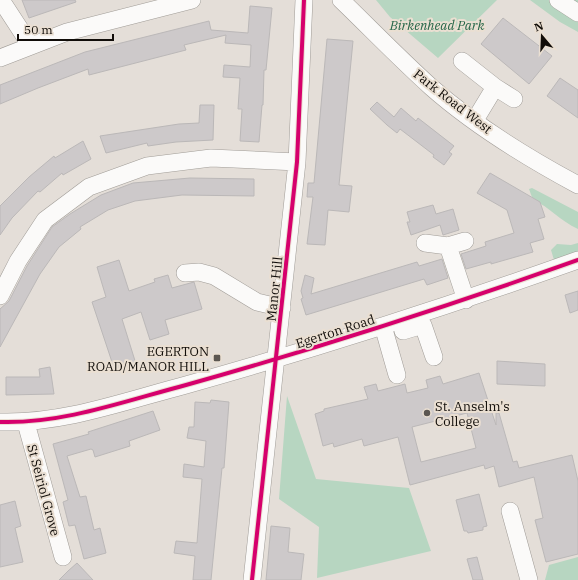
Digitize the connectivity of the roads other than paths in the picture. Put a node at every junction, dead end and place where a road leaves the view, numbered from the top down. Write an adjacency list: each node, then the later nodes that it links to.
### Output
1 (1, 0): 7 (street)
2 (192, 0): 7 (street)
3 (304, 0): 13 (street, Manor Hill)
4 (341, 0): 12 (street, Park Road West)
5 (558, 0): 6 (street)
6 (578, 13)
7 (31, 46): 8 (street)
8 (0, 58)
9 (462, 61): 10 (street)
10 (495, 87): 11 (street); 12 (street)
11 (514, 99)
12 (475, 120): 14 (street, Park Road West)
13 (297, 162): 20 (street); 22 (street, Manor Hill)
14 (578, 185)
15 (465, 241): 17 (street)
16 (425, 244): 17 (street)
17 (448, 246): 21 (street)
18 (578, 260): 21 (street, Egerton Road)
19 (185, 272): 22 (street)
20 (0, 296)
21 (466, 300): 23 (street, Egerton Road)
22 (282, 308): 25 (street, Manor Hill)
23 (384, 332): 24 (street); 25 (street, Egerton Road); 26 (street)
24 (434, 357)
25 (276, 360): 28 (street, Egerton Road); 31 (street, Manor Hill)
26 (397, 375)
27 (0, 422): 28 (street, Egerton Road)
28 (26, 423): 30 (street, St Seiriol Grove)
29 (510, 511): 32 (street)
30 (63, 557)
31 (252, 580)
32 (529, 580)

